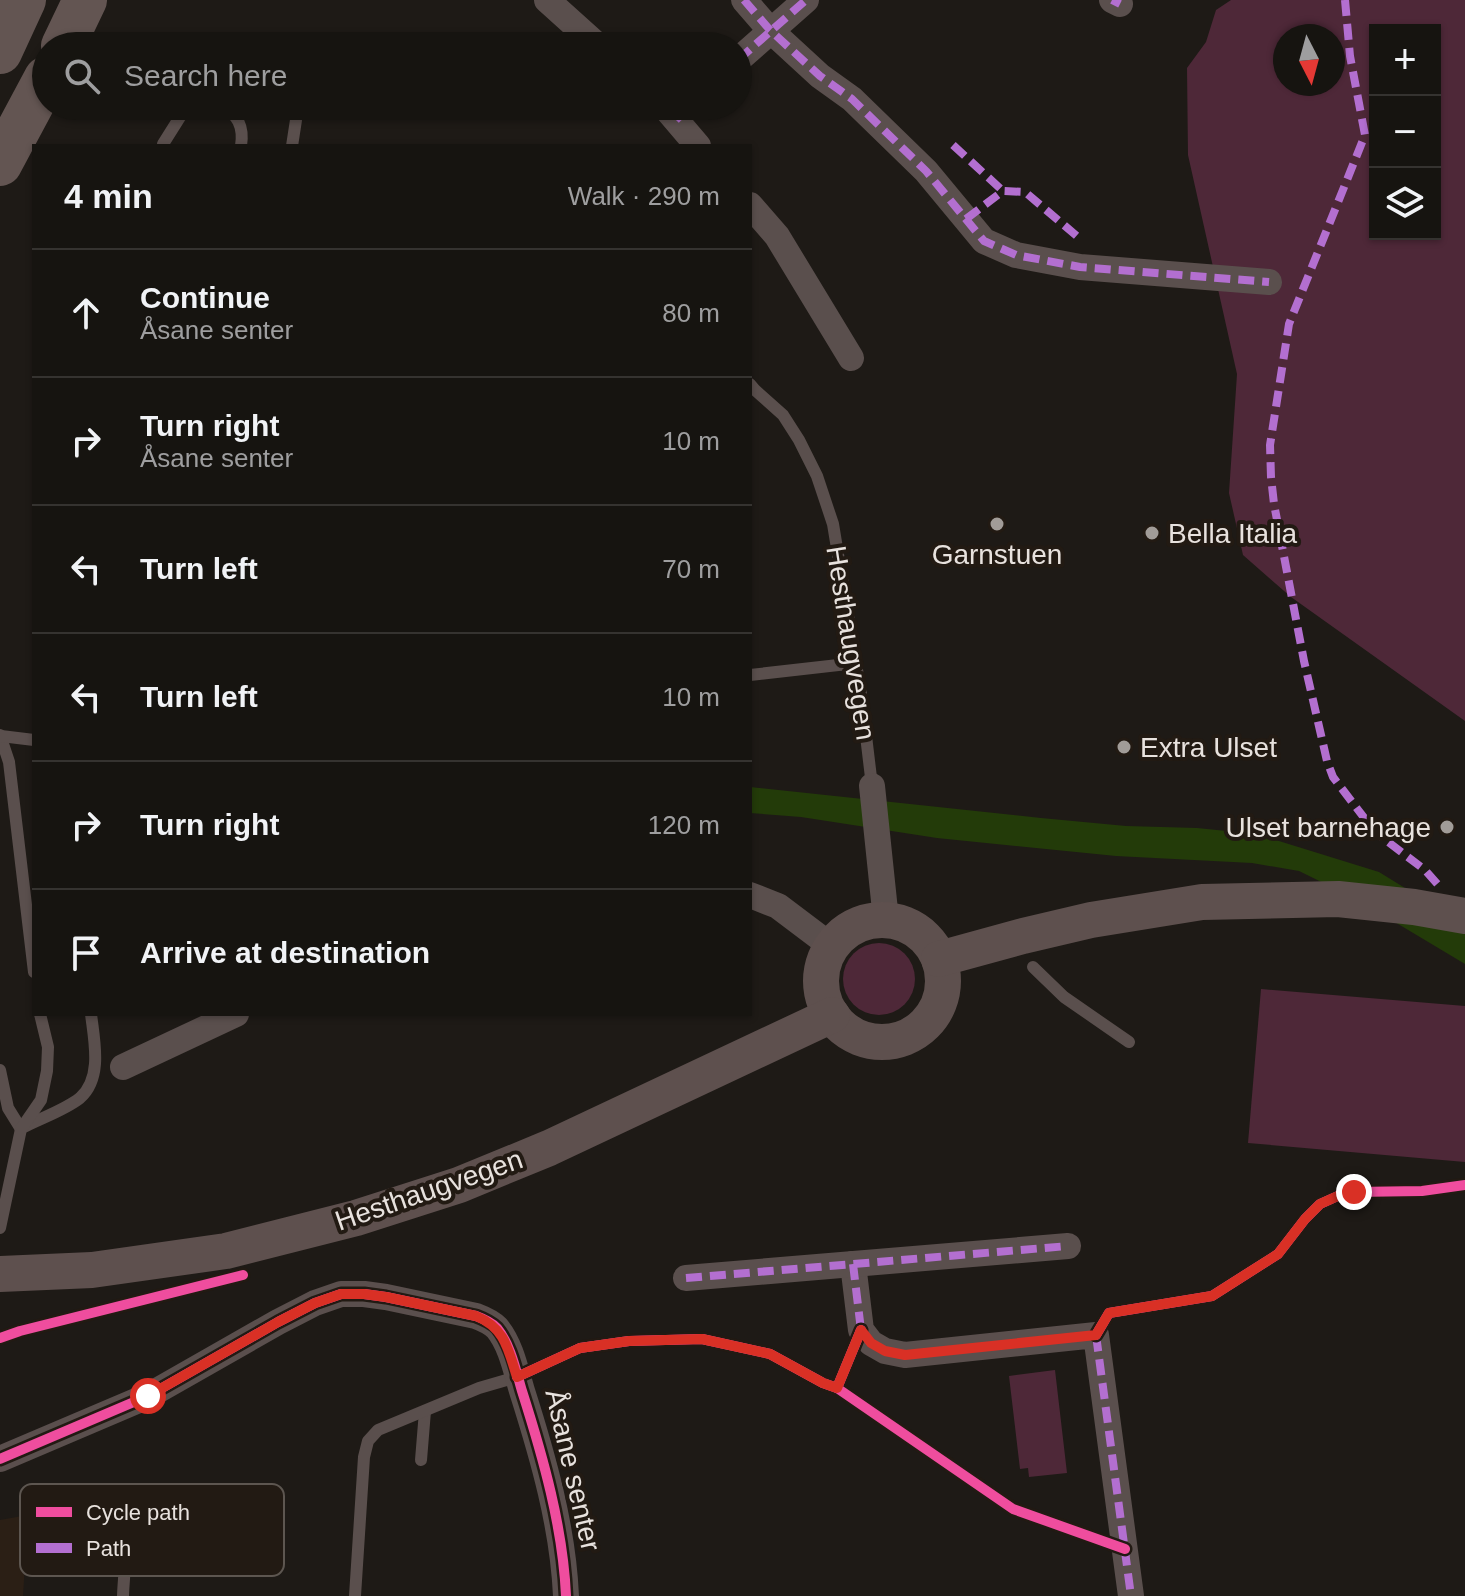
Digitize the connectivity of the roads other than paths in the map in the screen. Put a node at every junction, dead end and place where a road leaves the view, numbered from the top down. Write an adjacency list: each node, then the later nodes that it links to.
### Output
1 (24, 0): 10 (highway)
2 (85, 0): 7 (highway)
3 (547, 0): 8 (street)
4 (744, 0): 6 (street)
5 (806, 0): 6 (street)
6 (770, 30): 9 (street); 22 (street)
7 (70, 32)
8 (582, 32)
9 (752, 47)
10 (0, 52)
11 (32, 104): 20 (highway)
12 (178, 120): 16 (lane)
13 (238, 120): 17 (lane)
14 (296, 120): 18 (lane)
15 (682, 120): 19 (street)
16 (163, 144)
17 (242, 144)
18 (292, 144)
19 (697, 144)
20 (0, 164)
21 (752, 207): 23 (street)
22 (1269, 282)
23 (851, 358)
24 (752, 388): 25 (lane, Hesthaugvegen)
25 (856, 663): 26 (lane); 29 (lane, Hesthaugvegen)
26 (752, 675)
27 (1, 736): 28 (lane); 34 (lane)
28 (32, 740)
29 (872, 786): 32 (street, Hesthaugvegen)
30 (752, 896): 33 (street)
31 (1463, 915): 35 (main road)
32 (886, 920): 33 (main road); 35 (main road)
33 (831, 946): 37 (main road)
34 (32, 955)
35 (939, 959): 37 (main road)
36 (1033, 967): 41 (lane)
37 (832, 1015): 49 (main road, Hesthaugvegen)
38 (40, 1016): 45 (lane)
39 (91, 1016): 45 (lane)
40 (232, 1016): 42 (street)
41 (1129, 1042)
42 (123, 1067)
43 (0, 1070): 44 (lane)
44 (4, 1109): 45 (lane)
45 (21, 1129): 46 (lane)
46 (0, 1228)
47 (1068, 1246): 48 (street)
48 (853, 1264): 50 (street); 59 (street)
49 (0, 1274)
50 (686, 1278)
51 (517, 1377): 52 (lane); 53 (street, Åsane senter); 58 (street, Åsane senter)
52 (425, 1411): 54 (lane); 57 (lane)
53 (0, 1459)
54 (421, 1460)
55 (124, 1576): 56 (lane)
56 (123, 1596)
57 (355, 1596)
58 (566, 1596)
59 (1131, 1596)

